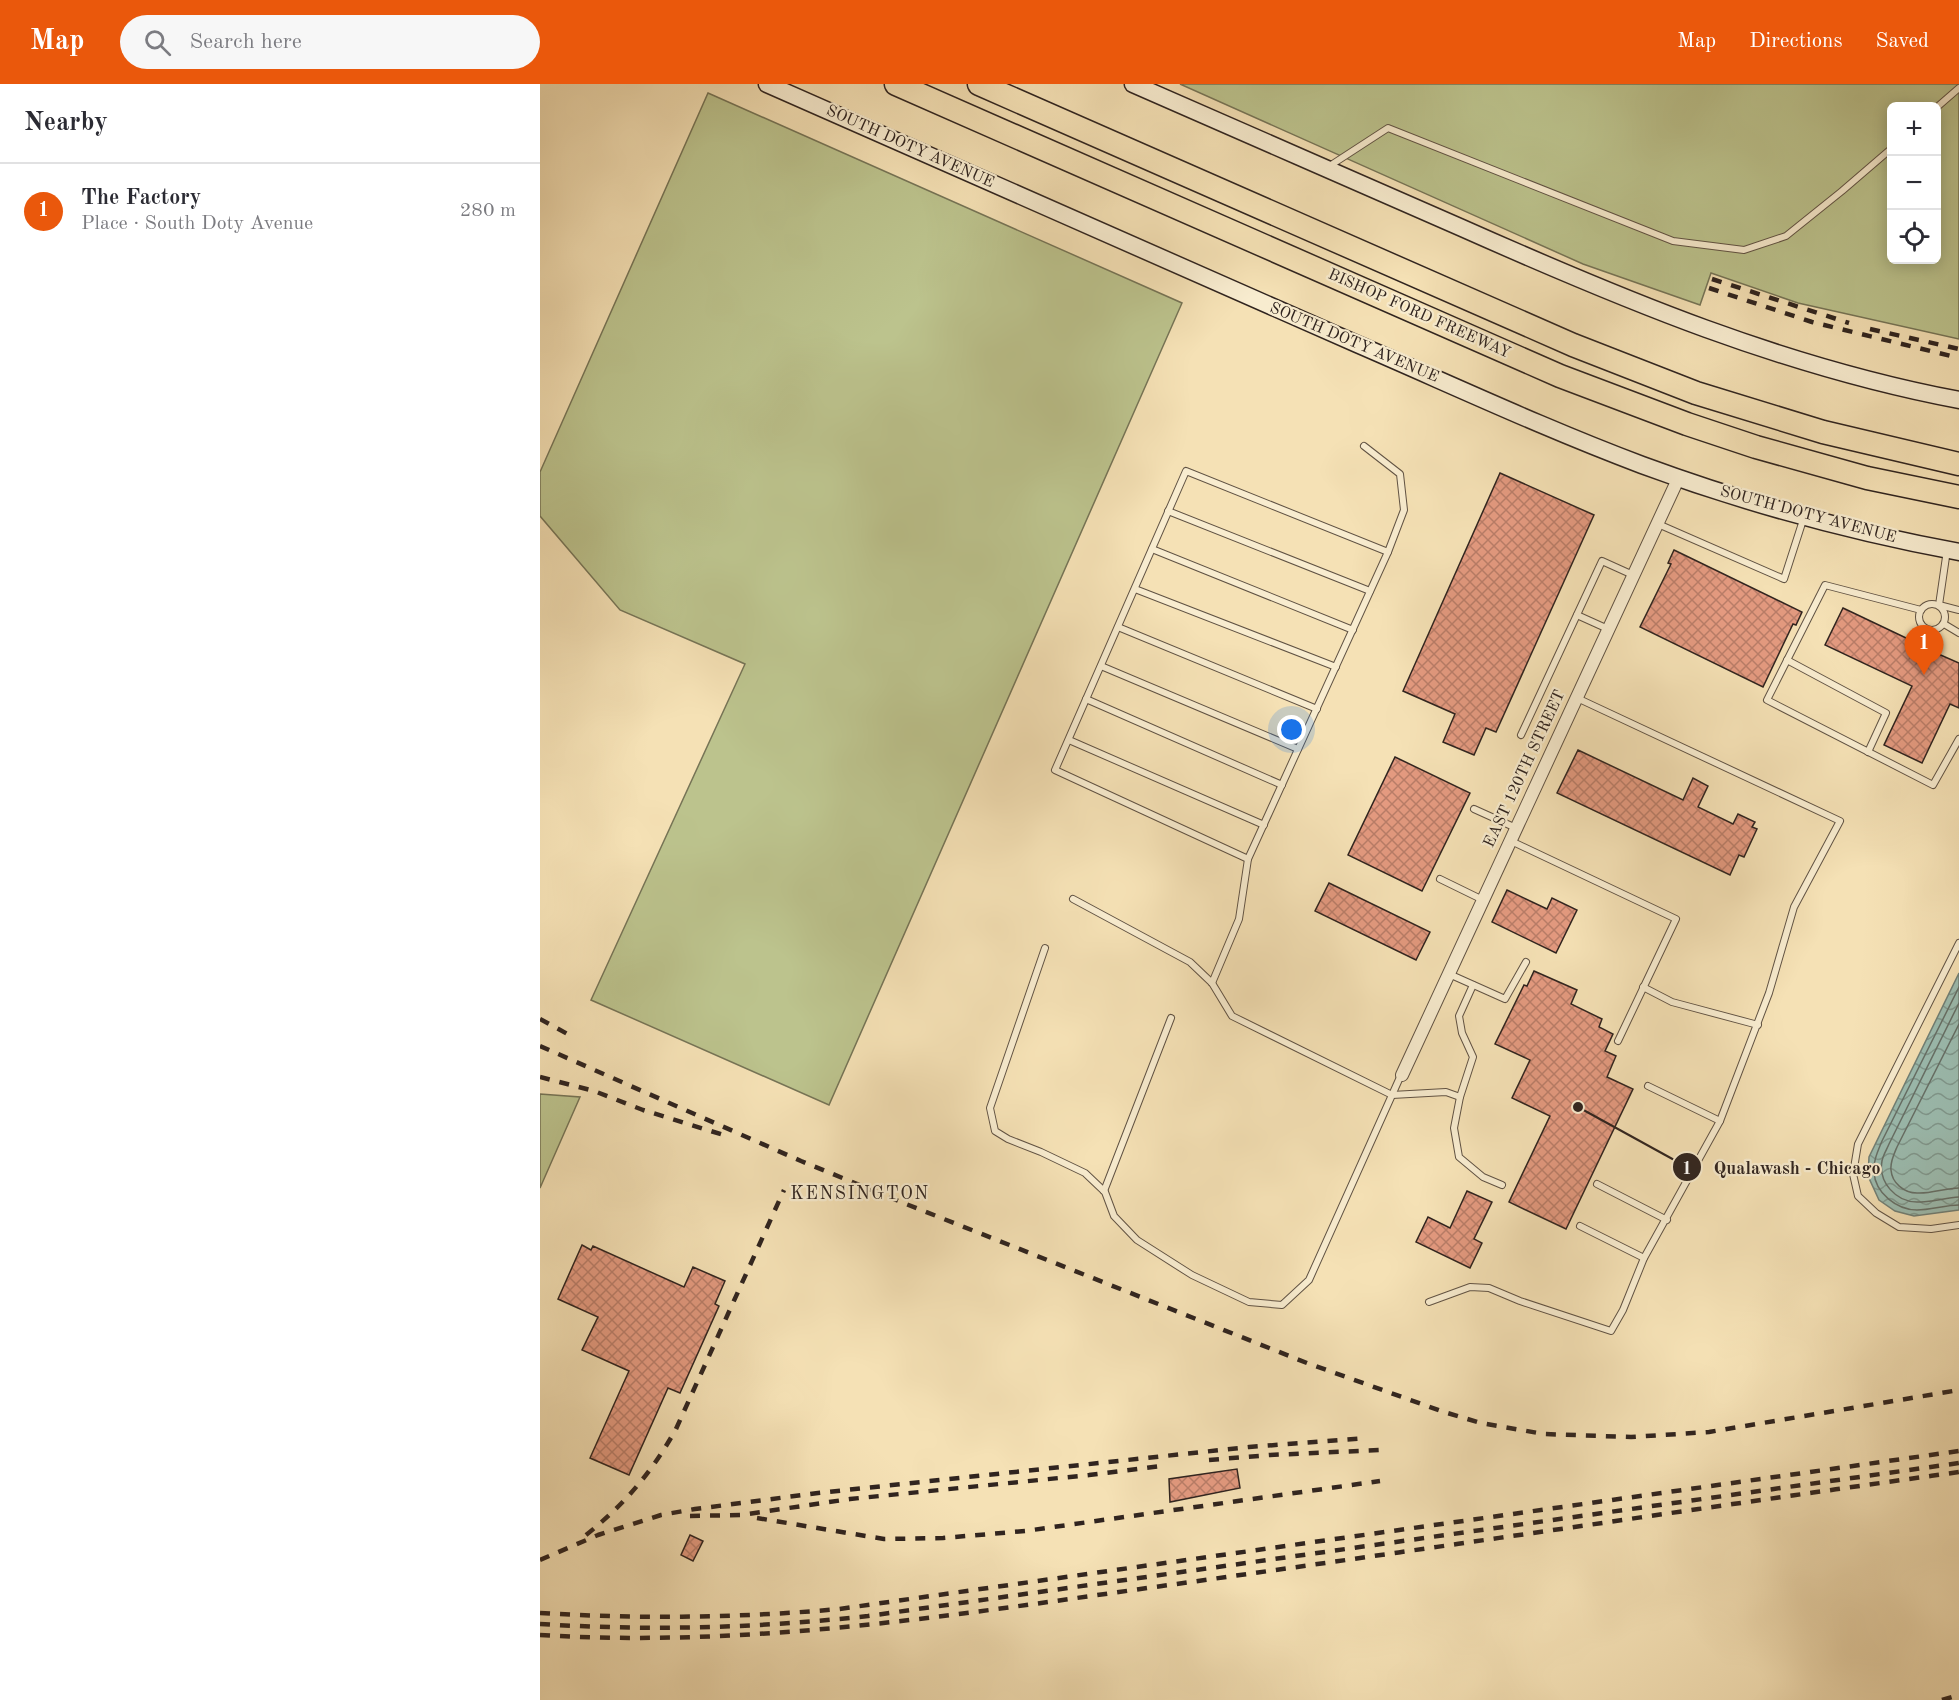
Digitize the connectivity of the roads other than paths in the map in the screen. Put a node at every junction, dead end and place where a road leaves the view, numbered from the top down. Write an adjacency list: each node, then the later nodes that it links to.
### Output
1 (767, 84): 12 (street, SOUTH DOTY AVENUE)
2 (896, 84): 13 (highway, BISHOP FORD FREEWAY)
3 (979, 84): 11 (highway, BISHOP FORD FREEWAY)
4 (1133, 84): 8 (street)
5 (1959, 88): 6 (lane)
6 (1941, 104)
7 (1887, 152): 8 (lane)
8 (1325, 168): 9 (street)
9 (1959, 400)
10 (1364, 446): 19 (lane)
11 (1959, 464)
12 (1679, 477): 15 (street, SOUTH DOTY AVENUE); 16 (street, EAST 120TH STREET)
13 (1959, 497)
14 (1168, 511): 17 (lane); 19 (lane); 22 (lane)
15 (1804, 516): 16 (lane); 18 (street, SOUTH DOTY AVENUE)
16 (1657, 524): 20 (street, EAST 120TH STREET)
17 (1152, 549): 21 (lane); 30 (lane)
18 (1953, 551): 23 (lane)
19 (1388, 552): 22 (lane)
20 (1633, 575): 26 (lane); 29 (street, EAST 120TH STREET)
21 (1135, 589): 28 (lane); 34 (lane)
22 (1370, 591): 30 (lane)
23 (1940, 605): 24 (lane); 25 (lane); 27 (lane)
24 (1921, 610): 27 (lane); 32 (lane)
25 (1959, 610)
26 (1577, 615): 29 (lane); 38 (lane)
27 (1944, 624): 31 (lane)
28 (1118, 627): 33 (lane); 37 (lane)
29 (1608, 629): 35 (street, EAST 120TH STREET)
30 (1353, 630): 34 (lane)
31 (1959, 633)
32 (1787, 660): 42 (lane); 42 (lane)
33 (1101, 666): 36 (lane); 41 (lane)
34 (1336, 667): 37 (lane)
35 (1576, 698): 46 (street, EAST 120TH STREET); 60 (lane)
36 (1086, 699): 40 (lane); 43 (lane)
37 (1317, 709): 41 (lane)
38 (1521, 735)
39 (1959, 739): 42 (lane)
40 (1069, 740): 45 (lane); 48 (lane)
41 (1298, 749): 43 (lane)
42 (1868, 752)
43 (1282, 785): 45 (lane)
44 (1474, 809): 46 (lane)
45 (1264, 825): 48 (lane)
46 (1516, 828): 47 (street, EAST 120TH STREET)
47 (1510, 841): 51 (street, EAST 120TH STREET); 58 (lane)
48 (1248, 859): 56 (lane)
49 (1440, 879): 51 (lane)
50 (1073, 899): 56 (lane)
51 (1483, 900): 55 (street, EAST 120TH STREET)
52 (1959, 943): 71 (lane)
53 (1045, 948): 69 (lane)
54 (1526, 962): 57 (lane)
55 (1449, 973): 57 (lane); 62 (street, EAST 120TH STREET)
56 (1212, 983): 64 (lane)
57 (1473, 985): 65 (lane)
58 (1643, 987): 60 (lane); 61 (lane)
59 (1171, 1018): 69 (lane)
60 (1758, 1025): 66 (lane)
61 (1618, 1041)
62 (1402, 1075): 64 (lane)
63 (1648, 1086): 66 (lane)
64 (1392, 1095): 65 (lane); 69 (lane)
65 (1460, 1097): 68 (lane)
66 (1720, 1121): 70 (lane)
67 (1597, 1184): 70 (lane)
68 (1502, 1185)
69 (1104, 1191)
70 (1667, 1220): 73 (lane)
71 (1959, 1225)
72 (1580, 1226): 73 (lane)
73 (1644, 1258): 74 (lane)
74 (1430, 1302)

